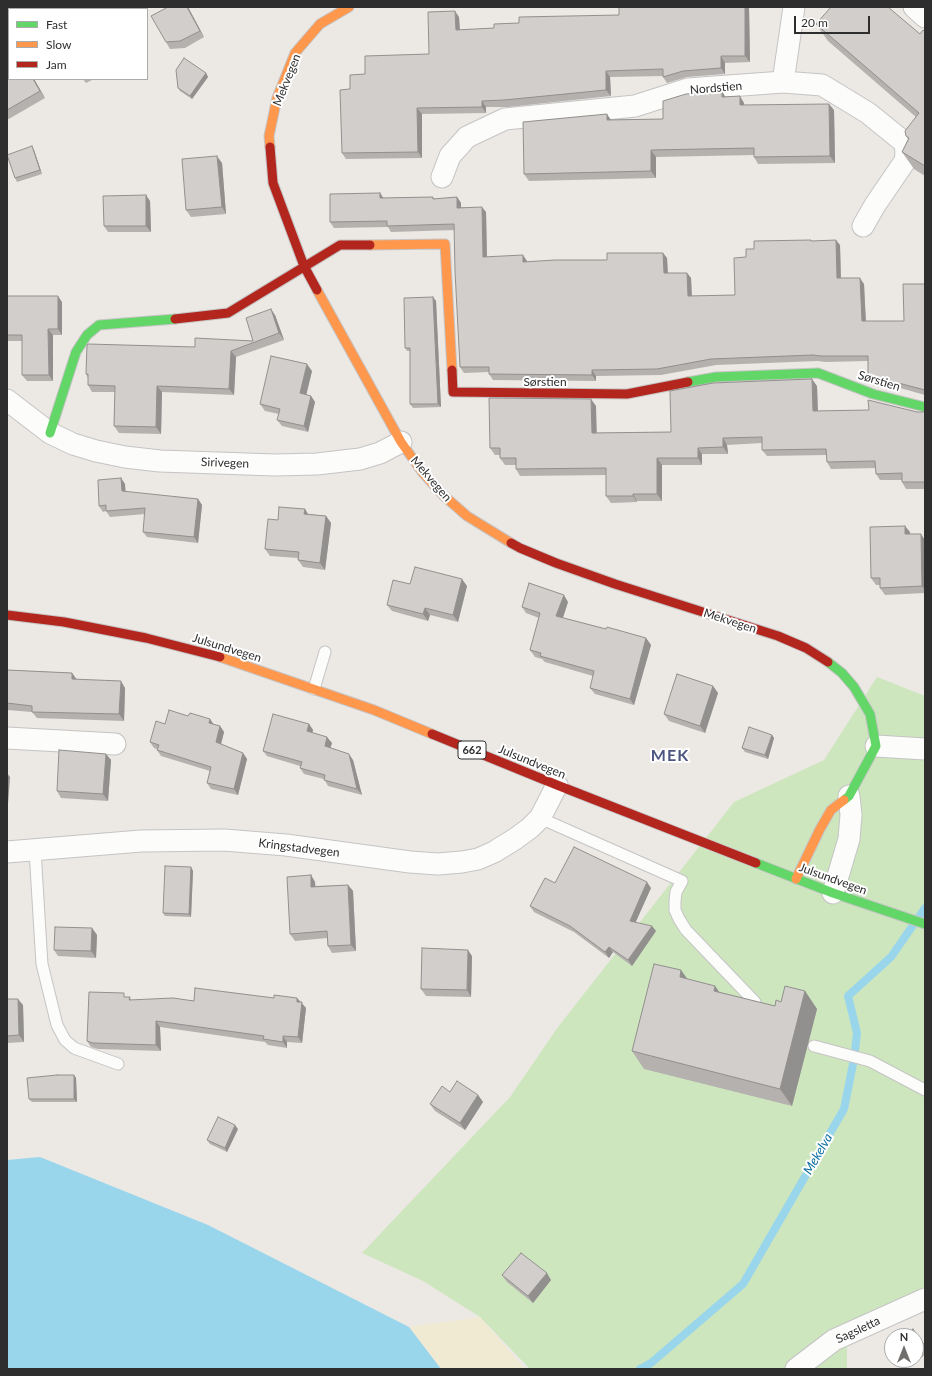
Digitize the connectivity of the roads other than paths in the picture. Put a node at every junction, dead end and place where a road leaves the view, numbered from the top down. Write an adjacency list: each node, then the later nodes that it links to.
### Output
1 (349, 7): 8 (street, Mekvegen)
2 (794, 7): 5 (street)
3 (914, 7): 4 (street)
4 (925, 17)
5 (783, 82): 6 (street, Nordstien); 7 (street, Nordstien)
6 (442, 177)
7 (863, 226)
8 (304, 266): 10 (street, Sørstien); 11 (street); 12 (street, Mekvegen)
9 (7, 400): 11 (street, Sirivegen)
10 (925, 407)
11 (50, 433): 12 (street, Sirivegen)
12 (401, 442): 18 (street, Mekvegen)
13 (7, 615): 15 (street, Julsundvegen / 662)
14 (325, 652): 15 (lane)
15 (314, 688): 20 (street, Julsundvegen / 662)
16 (7, 738): 17 (street)
17 (115, 744)
18 (876, 746): 19 (street); 21 (street)
19 (925, 749)
20 (557, 785): 22 (street, Kringstadvegen); 25 (street, Julsundvegen / 662)
21 (849, 796): 25 (street); 26 (street)
22 (540, 818): 23 (street, Kringstadvegen); 28 (lane)
23 (34, 850): 24 (street, Kringstadvegen); 30 (lane)
24 (7, 852)
25 (796, 879): 26 (street, Julsundvegen / 662)
26 (833, 893): 27 (street, Julsundvegen / 662)
27 (925, 924)
28 (755, 1002)
29 (814, 1046): 31 (lane)
30 (118, 1064)
31 (925, 1090)
32 (925, 1299): 33 (street, Sagsletta)
33 (796, 1369)

